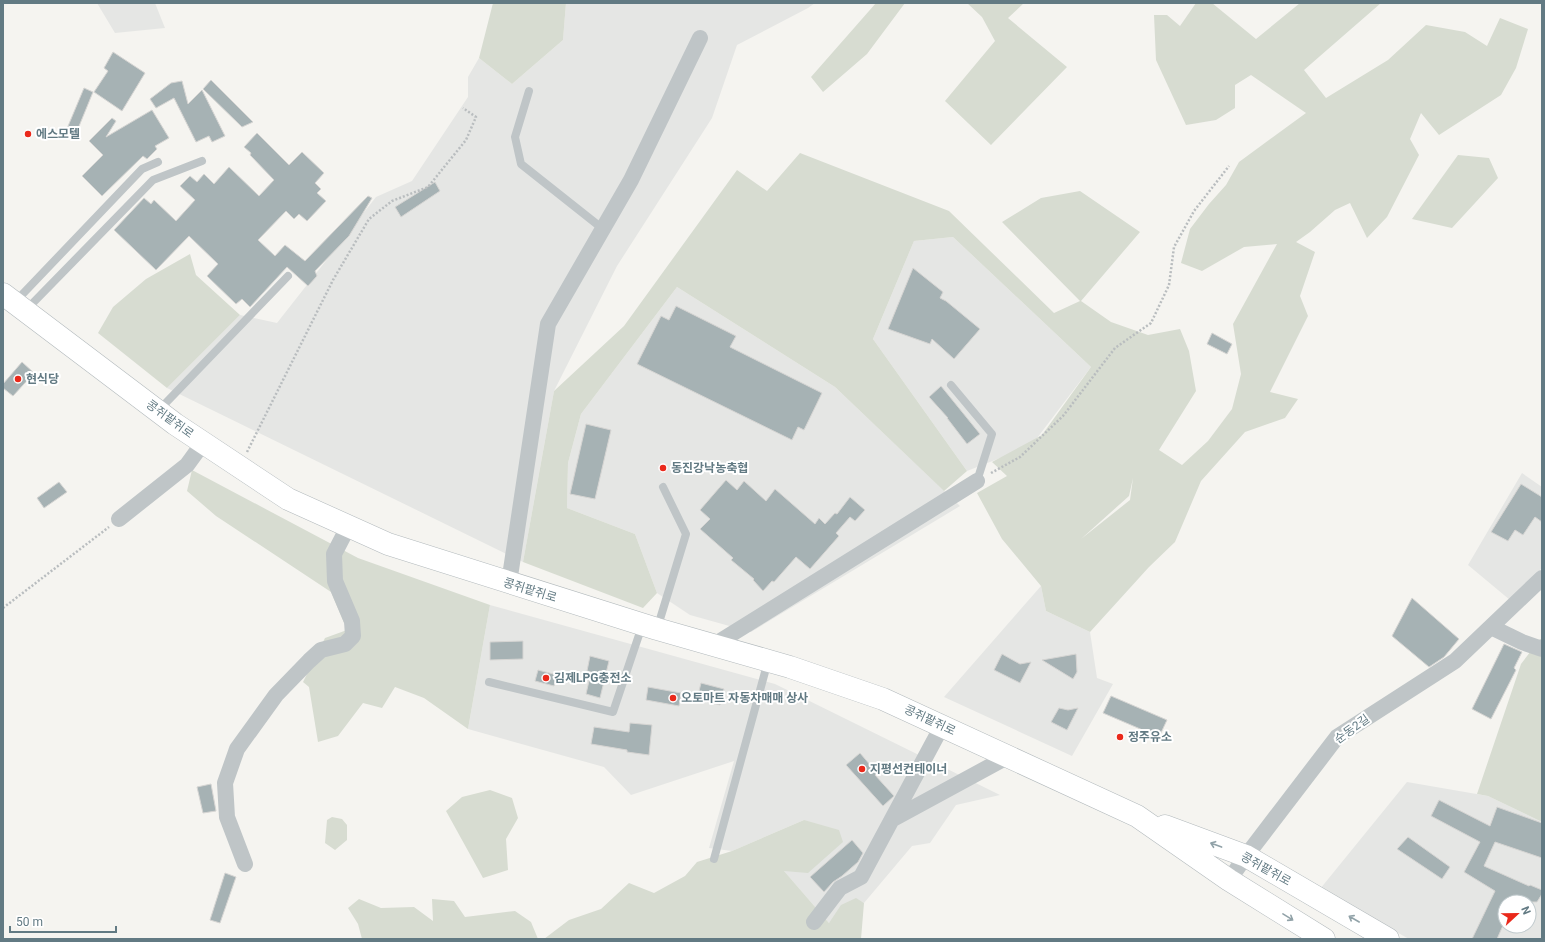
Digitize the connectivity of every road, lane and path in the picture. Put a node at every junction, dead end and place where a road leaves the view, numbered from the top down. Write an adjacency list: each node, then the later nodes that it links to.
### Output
1 (700, 38): 7 (street)
2 (529, 91): 7 (lane)
3 (463, 108): 13 (path)
4 (202, 161): 9 (lane)
5 (158, 162): 9 (lane)
6 (1229, 166): 14 (path)
7 (603, 229): 19 (street)
8 (288, 276): 11 (lane)
9 (14, 302): 11 (main road, 콩쥐팥쥐로)
10 (951, 385): 14 (lane)
11 (158, 411): 12 (main road, 콩쥐팥쥐로)
12 (203, 443): 13 (main road, 콩쥐팥쥐로); 16 (street)
13 (239, 467): 17 (main road, 콩쥐팥쥐로)
14 (976, 480): 23 (street)
15 (663, 487): 21 (lane)
16 (119, 519): 20 (path)
17 (348, 526): 19 (main road, 콩쥐팥쥐로); 33 (street)
18 (1542, 578): 22 (street, 순동2길)
19 (509, 583): 21 (main road, 콩쥐팥쥐로)
20 (3, 608)
21 (650, 627): 23 (main road, 콩쥐팥쥐로); 26 (lane)
22 (1491, 627): 24 (street); 31 (street, 순동2길)
23 (714, 645): 25 (main road, 콩쥐팥쥐로)
24 (1542, 649)
25 (769, 660): 27 (main road, 콩쥐팥쥐로); 32 (lane)
26 (489, 682)
27 (942, 726): 28 (main road, 콩쥐팥쥐로); 30 (street)
28 (1009, 756): 29 (main road, 콩쥐팥쥐로); 30 (street)
29 (1137, 816): 31 (main road, 콩쥐팥쥐로, one-way to 29); 34 (main road, 콩쥐팥쥐로)
30 (892, 819): 35 (street)
31 (1246, 856): 34 (street, 순동2길); 37 (main road, 콩쥐팥쥐로, one-way to 31)
32 (714, 859)
33 (245, 864)
34 (1229, 880): 36 (main road, 콩쥐팥쥐로, one-way to 36)
35 (814, 922)
36 (1324, 939)
37 (1388, 939)

